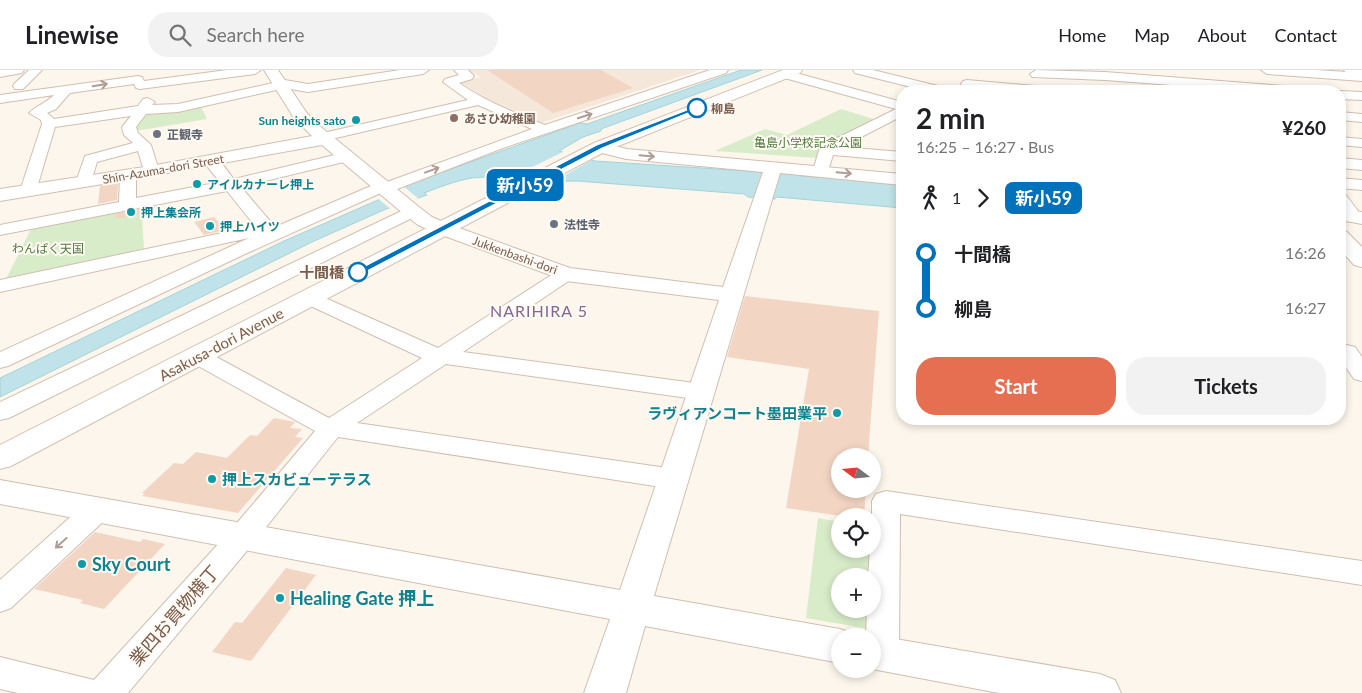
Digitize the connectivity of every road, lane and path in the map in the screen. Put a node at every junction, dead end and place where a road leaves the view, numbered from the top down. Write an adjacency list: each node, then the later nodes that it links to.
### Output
1 (18, 70): 12 (street)
2 (36, 70): 30 (street)
3 (255, 70): 21 (street)
4 (423, 70): 20 (street)
5 (460, 70): 36 (street)
6 (722, 70): 47 (street, one-way to 6)
7 (1267, 70): 18 (street)
8 (1351, 70): 11 (street)
9 (966, 71): 24 (street)
10 (790, 72): 23 (street); 54 (street, Asakusa-dori Avenue)
11 (1362, 72)
12 (0, 73)
13 (850, 73): 22 (street); 23 (street)
14 (1101, 73): 15 (street); 27 (street); 28 (street)
15 (1036, 74)
16 (77, 76): 31 (street)
17 (1231, 76): 29 (street)
18 (1362, 77)
19 (139, 78): 21 (street); 31 (street, one-way to 19); 39 (street)
20 (277, 79): 37 (street); 50 (street, Jukkenbashi-dori)
21 (174, 80): 37 (street)
22 (898, 81): 25 (street); 33 (street)
23 (821, 84): 33 (street)
24 (967, 84): 26 (street)
25 (915, 85)
26 (976, 85)
27 (1114, 85)
28 (1208, 85)
29 (1239, 85)
30 (20, 86)
31 (66, 90): 35 (street); 48 (street)
32 (1346, 95): 34 (street)
33 (866, 96): 38 (street)
34 (1362, 96)
35 (0, 99)
36 (479, 101): 47 (street); 50 (street)
37 (206, 102): 39 (street)
38 (896, 104)
39 (141, 110): 44 (street); 48 (street)
40 (896, 114): 43 (street)
41 (1346, 117): 42 (street)
42 (1362, 118)
43 (880, 123): 45 (street); 55 (street)
44 (130, 127): 46 (street); 53 (street)
45 (896, 127)
46 (111, 129)
47 (544, 129): 70 (street, one-way to 47)
48 (47, 131): 49 (street); 71 (street)
49 (82, 133)
50 (324, 138): 57 (street, Jukkenbashi-dori); 58 (street, Shin-Azuma-dori Street)
51 (1346, 142): 52 (street)
52 (1362, 143)
53 (144, 145): 62 (street); 66 (street)
54 (600, 147): 61 (street, one-way to 61); 77 (street, Asakusa-dori Avenue)
55 (826, 150): 56 (street); 63 (street)
56 (896, 155)
57 (347, 157): 68 (street); 70 (street, Jukkenbashi-dori)
58 (210, 160): 62 (street, Shin-Azuma-dori Street); 68 (street)
59 (1346, 164): 60 (street)
60 (1362, 165)
61 (773, 169): 63 (street); 83 (street)
62 (151, 171): 64 (street, Shin-Azuma-dori Street)
63 (821, 171): 65 (street, one-way to 65)
64 (128, 175): 66 (street, Shin-Azuma-dori Street); 73 (street)
65 (896, 178)
66 (84, 182): 71 (street, Shin-Azuma-dori Street)
67 (1346, 184): 69 (street)
68 (230, 185): 73 (street); 76 (street)
69 (1362, 185)
70 (386, 188): 74 (street, Jukkenbashi-dori); 75 (street)
71 (28, 191): 72 (street, Shin-Azuma-dori Street)
72 (0, 195)
73 (127, 205): 78 (street)
74 (410, 209): 77 (street, Jukkenbashi-dori); 91 (street)
75 (306, 220): 76 (street); 88 (street)
76 (267, 228): 82 (street)
77 (441, 228): 81 (street, Jukkenbashi-dori); 84 (street, Asakusa-dori Avenue)
78 (0, 230)
79 (1346, 243): 80 (street)
80 (1362, 260)
81 (566, 274): 83 (street, Jukkenbashi-dori); 86 (street, 業四お買物横丁)
82 (0, 286)
83 (733, 295): 90 (street)
84 (309, 298): 86 (street); 87 (street, Asakusa-dori Avenue)
85 (1350, 352): 89 (street)
86 (440, 356): 90 (street); 92 (street, 業四お買物横丁)
87 (199, 357): 92 (street); 93 (street, Asakusa-dori Avenue)
88 (0, 361)
89 (1362, 374)
90 (702, 392): 94 (street)
91 (0, 412)
92 (332, 428): 94 (street); 97 (street, 業四お買物横丁)
93 (0, 458)
94 (674, 480): 100 (street)
95 (0, 492): 96 (street)
96 (97, 510): 97 (street); 99 (street, one-way to 99)
97 (241, 538): 100 (street); 106 (street, 業四お買物横丁)
98 (1362, 573): 101 (street)
99 (0, 598)
100 (633, 608): 102 (street); 107 (street)
101 (878, 628)
102 (831, 644)
103 (881, 654): 108 (street)
104 (0, 673): 105 (street)
105 (84, 693)
106 (106, 693)
107 (605, 693)
108 (1100, 693)

